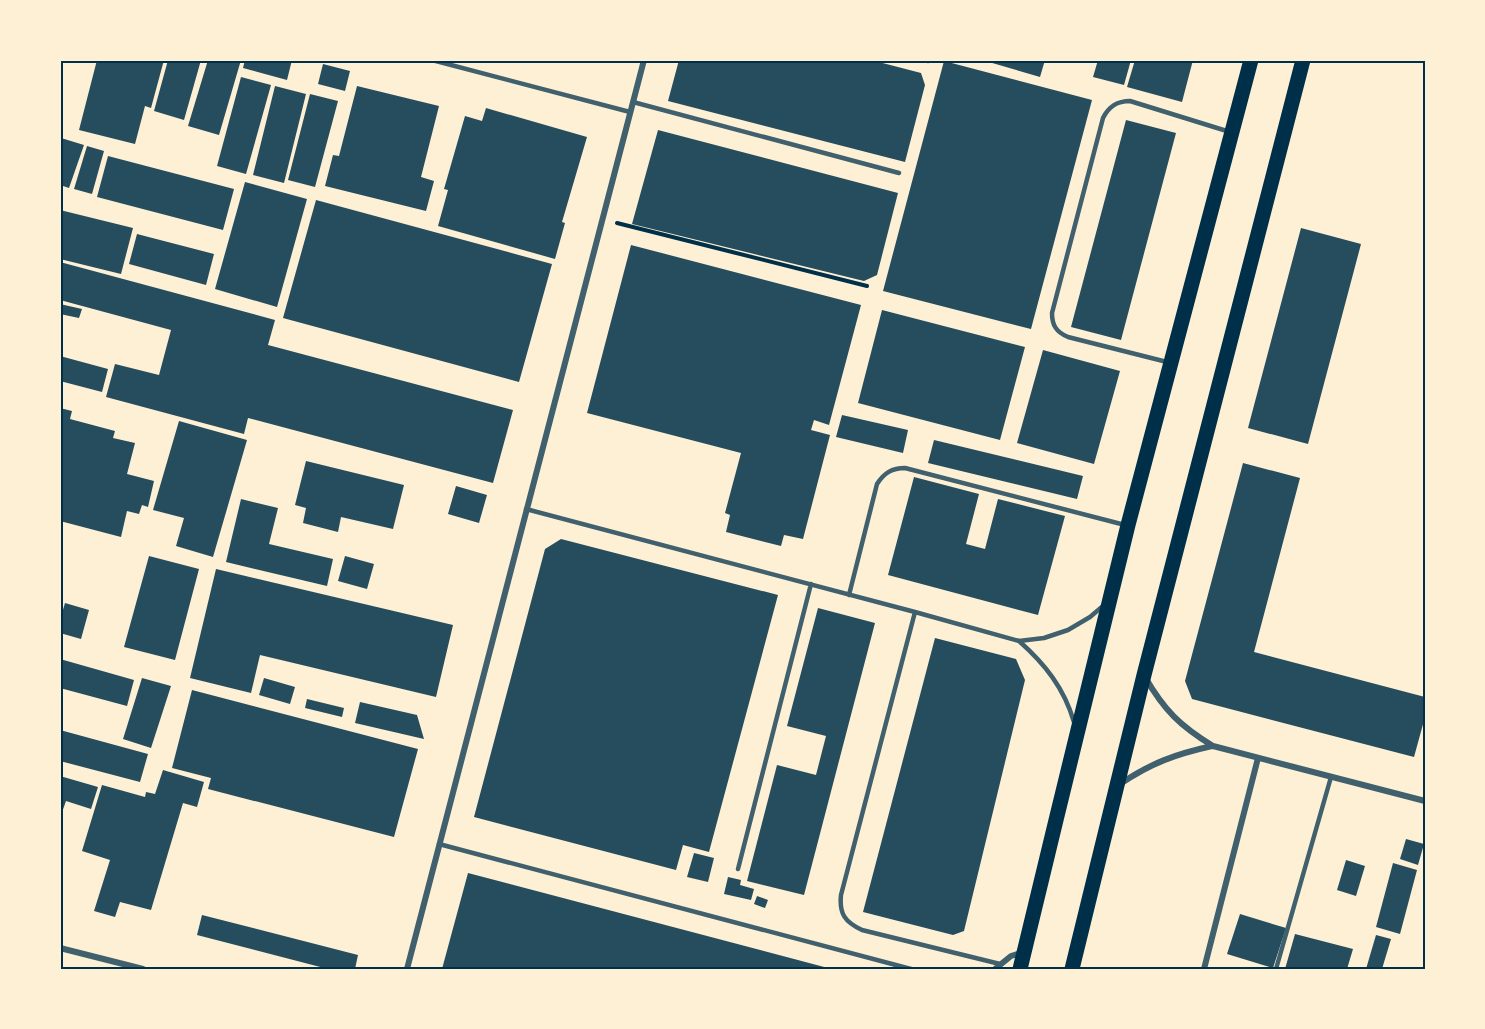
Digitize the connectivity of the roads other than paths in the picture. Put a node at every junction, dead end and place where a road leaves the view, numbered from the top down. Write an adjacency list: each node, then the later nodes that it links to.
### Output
1 (432, 60): 6 (lane)
2 (644, 60): 5 (street)
3 (1251, 60): 7 (main road)
4 (1303, 60): 17 (main road)
5 (633, 102): 6 (street); 8 (lane)
6 (630, 112): 10 (street)
7 (1232, 132): 9 (main road); 9 (lane)
8 (899, 173)
9 (1170, 363): 11 (main road)
10 (526, 509): 12 (lane); 24 (street)
11 (1128, 526): 13 (lane); 14 (main road)
12 (811, 584): 13 (lane); 25 (lane)
13 (849, 595): 15 (lane)
14 (1109, 600): 16 (lane); 18 (main road)
15 (915, 612): 16 (lane); 28 (lane)
16 (1019, 641): 18 (lane)
17 (1144, 675): 19 (street); 22 (main road)
18 (1077, 730): 27 (main road)
19 (1213, 746): 20 (street); 22 (street)
20 (1258, 758): 21 (street); 34 (street)
21 (1331, 777): 23 (street); 35 (lane)
22 (1117, 786): 33 (main road)
23 (1425, 801)
24 (439, 844): 30 (street); 31 (lane)
25 (738, 869)
26 (60, 948): 29 (street)
27 (1024, 951): 28 (street); 32 (main road)
28 (998, 966)
29 (143, 969)
30 (406, 969)
31 (911, 969)
32 (1020, 969)
33 (1072, 969)
34 (1204, 969)
35 (1276, 969)

